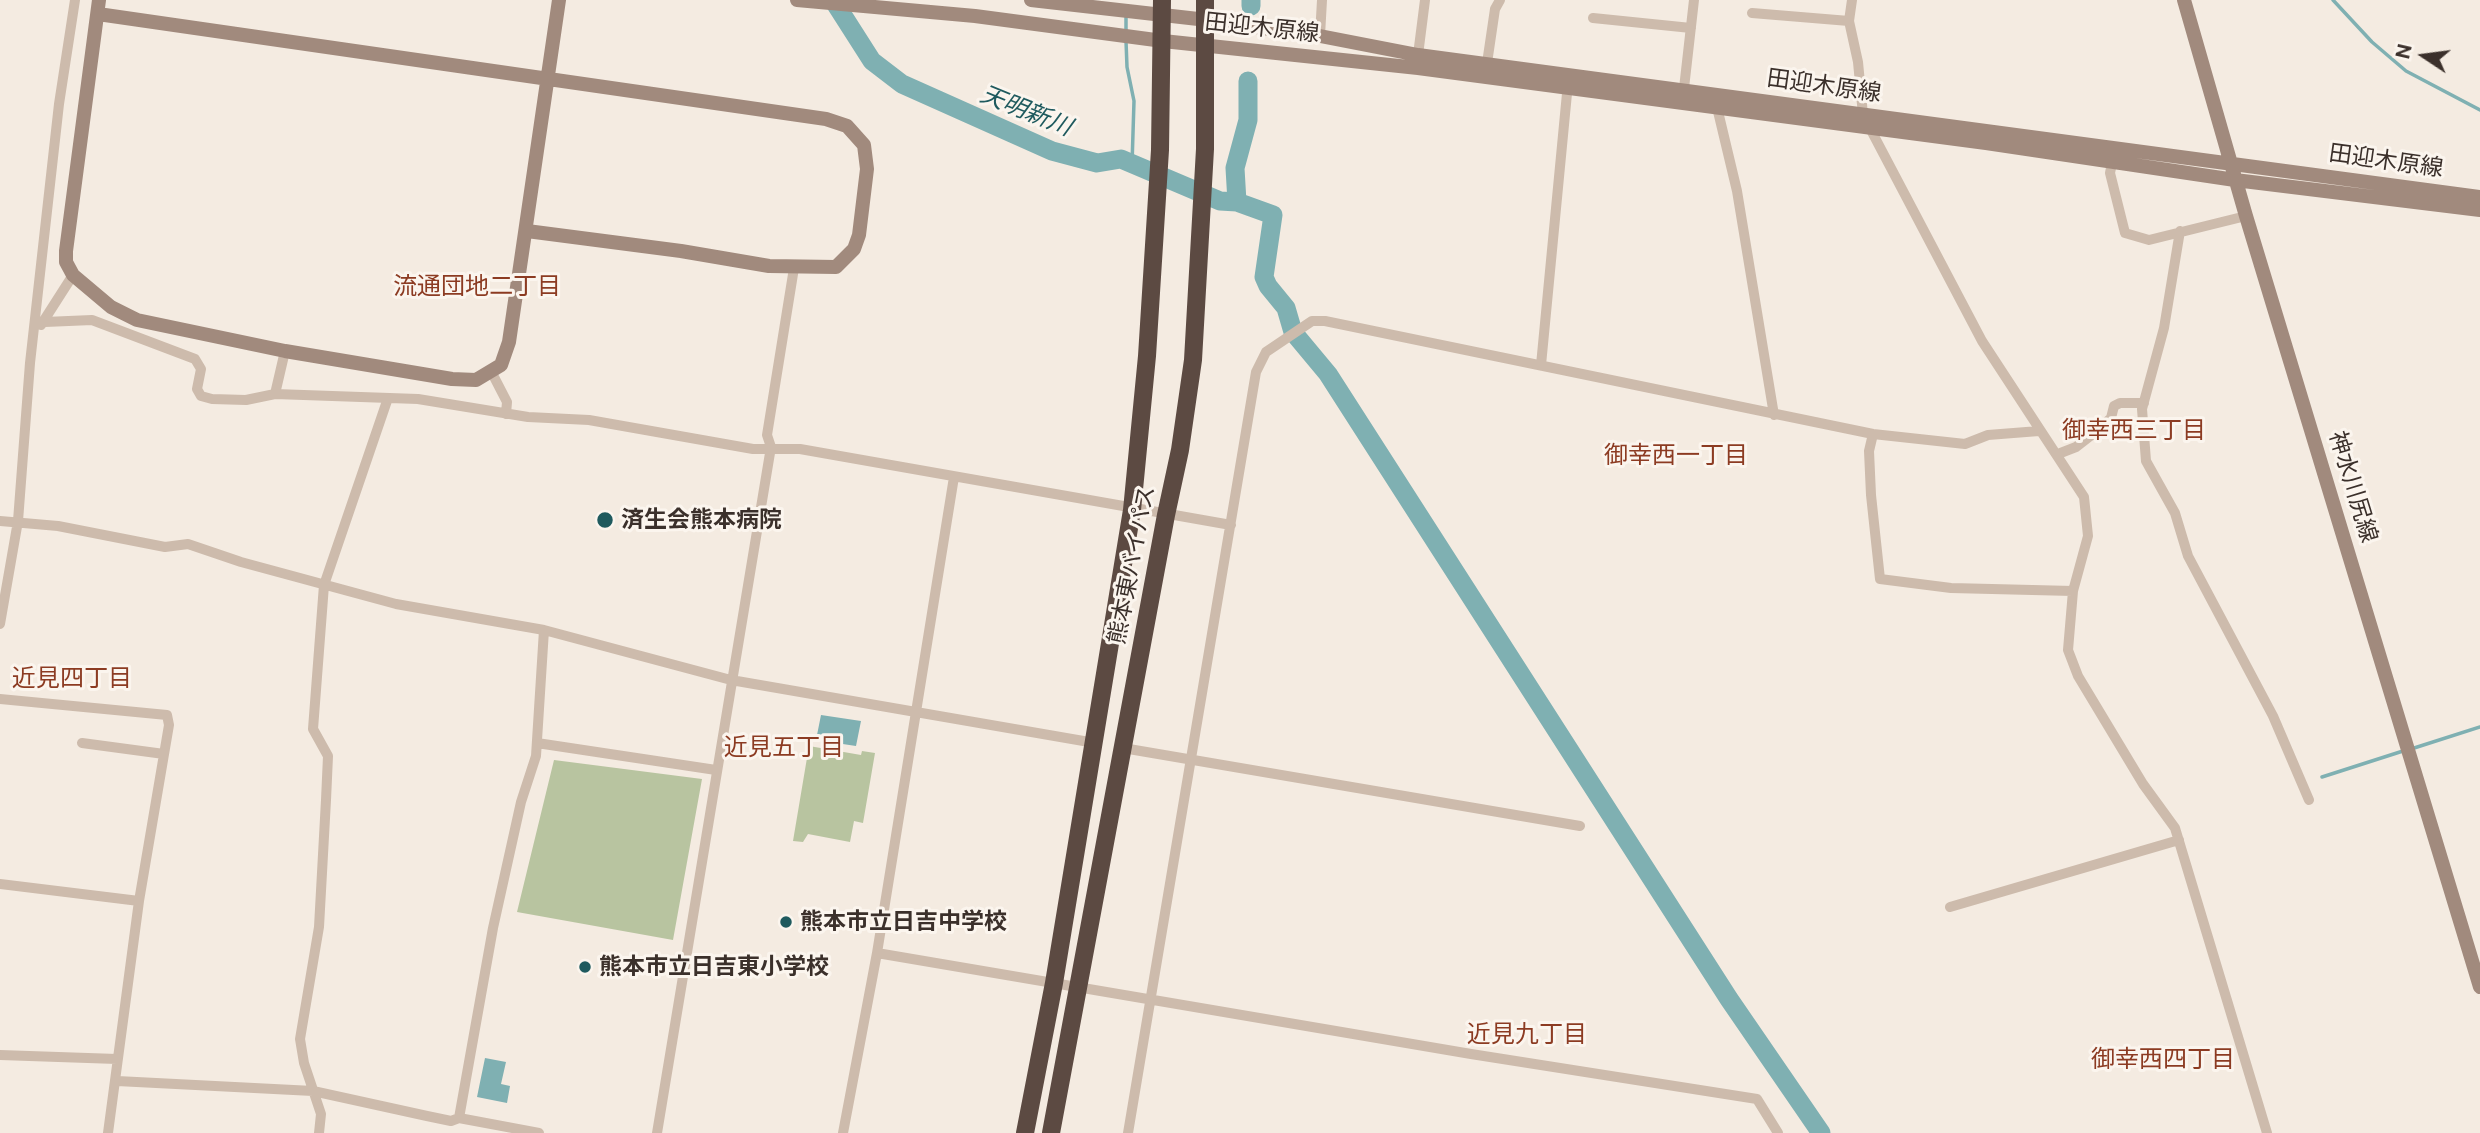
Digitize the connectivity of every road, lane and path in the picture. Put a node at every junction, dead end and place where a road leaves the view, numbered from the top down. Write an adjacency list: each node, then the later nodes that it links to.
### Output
1 (75, 0): 42 (street)
2 (559, 0): 25 (main road)
3 (797, 0): 11 (main road, 田迎木原線)
4 (1031, 0): 14 (main road, 田迎木原線)
5 (1205, 0): 17 (highway, 熊本東バイパス)
6 (1322, 0): 20 (street)
7 (1425, 0): 23 (street)
8 (1694, 0): 19 (street)
9 (1852, 0): 18 (street)
10 (2184, 0): 32 (main road, 神水川尻線)
11 (805, 1): 21 (main road, 田迎木原線)
12 (1499, 1): 24 (street)
13 (98, 7): 25 (main road); 40 (main road)
14 (1163, 8): 17 (main road, 田迎木原線); 21 (highway, 熊本東バイパス)
15 (1752, 13): 18 (street)
16 (1593, 18): 19 (street)
17 (1207, 20): 20 (main road, 田迎木原線); 22 (highway, 熊本東バイパス)
18 (1849, 22): 29 (street)
19 (1691, 28): 27 (street)
20 (1320, 36): 23 (main road, 田迎木原線)
21 (1163, 41): 22 (main road, 田迎木原線); 56 (highway, 熊本東バイパス)
22 (1206, 45): 24 (main road, 田迎木原線); 57 (highway, 熊本東バイパス)
23 (1418, 55): 24 (main road, 田迎木原線)
24 (1486, 70): 26 (main road, 田迎木原線)
25 (546, 80): 38 (main road); 39 (main road)
26 (1568, 81): 27 (main road, 田迎木原線); 44 (street)
27 (1683, 97): 28 (main road, 田迎木原線)
28 (1716, 102): 29 (main road, 田迎木原線); 30 (main road, 田迎木原線); 50 (street)
29 (1863, 115): 30 (street); 32 (main road, 田迎木原線)
30 (1870, 128): 31 (main road, 田迎木原線); 51 (street)
31 (2112, 163): 33 (main road, 田迎木原線); 37 (street)
32 (2231, 164): 33 (main road, 神水川尻線); 34 (main road, 田迎木原線)
33 (2235, 180): 35 (main road, 田迎木原線); 36 (main road, 神水川尻線)
34 (2480, 197)
35 (2480, 209)
36 (2246, 216): 37 (street); 83 (main road, 神水川尻線)
37 (2180, 231): 48 (street)
38 (527, 232): 39 (main road); 45 (main road)
39 (794, 268): 53 (street)
40 (72, 275): 41 (street); 43 (main road)
41 (45, 322): 42 (street); 46 (street)
42 (36, 329): 59 (street)
43 (285, 351): 45 (main road); 46 (street)
44 (1541, 365): 50 (street); 60 (street)
45 (492, 373): 49 (street)
46 (275, 394): 47 (street)
47 (388, 398): 49 (street); 61 (street)
48 (2144, 403): 54 (street); 75 (street)
49 (506, 414): 53 (street)
50 (1774, 415): 52 (street)
51 (2039, 431): 52 (street); 54 (street)
52 (1872, 434): 62 (street)
53 (771, 447): 55 (street); 65 (street)
54 (2058, 454): 62 (street)
55 (954, 477): 56 (street); 67 (street)
56 (1132, 510): 57 (street); 70 (highway, 熊本東バイパス)
57 (1166, 515): 60 (street); 71 (highway, 熊本東バイパス)
58 (0, 521): 59 (street)
59 (18, 521): 61 (street); 63 (street)
60 (1231, 525): 73 (street)
61 (324, 586): 64 (street); 89 (street)
62 (2073, 592): 77 (street)
63 (0, 624)
64 (544, 630): 65 (street); 69 (street)
65 (730, 680): 67 (street); 74 (street)
66 (0, 699): 72 (street)
67 (917, 711): 70 (street); 81 (street)
68 (82, 743): 72 (street)
69 (537, 743): 74 (street); 90 (street)
70 (1095, 743): 82 (highway, 熊本東バイパス)
71 (1123, 748): 73 (street); 84 (highway, 熊本東バイパス)
72 (164, 754): 79 (street)
73 (1190, 758): 76 (street); 85 (street)
74 (716, 770): 94 (street)
75 (2309, 800)
76 (1580, 826)
77 (2179, 840): 80 (street); 100 (street)
78 (0, 884): 79 (street)
79 (139, 901): 87 (street)
80 (1950, 907)
81 (877, 953): 82 (street); 95 (street)
82 (1054, 983): 84 (street); 96 (highway, 熊本東バイパス)
83 (2480, 987)
84 (1079, 988): 85 (street); 97 (highway, 熊本東バイパス)
85 (1150, 1000): 98 (street); 99 (street)
86 (0, 1055): 87 (street)
87 (117, 1059): 88 (street)
88 (117, 1080): 89 (street); 91 (street)
89 (313, 1091): 90 (street); 92 (street)
90 (460, 1118): 93 (street)
91 (108, 1133)
92 (320, 1133)
93 (539, 1133)
94 (657, 1133)
95 (844, 1133)
96 (1024, 1133)
97 (1051, 1133)
98 (1128, 1133)
99 (1778, 1133)
100 (2267, 1133)

